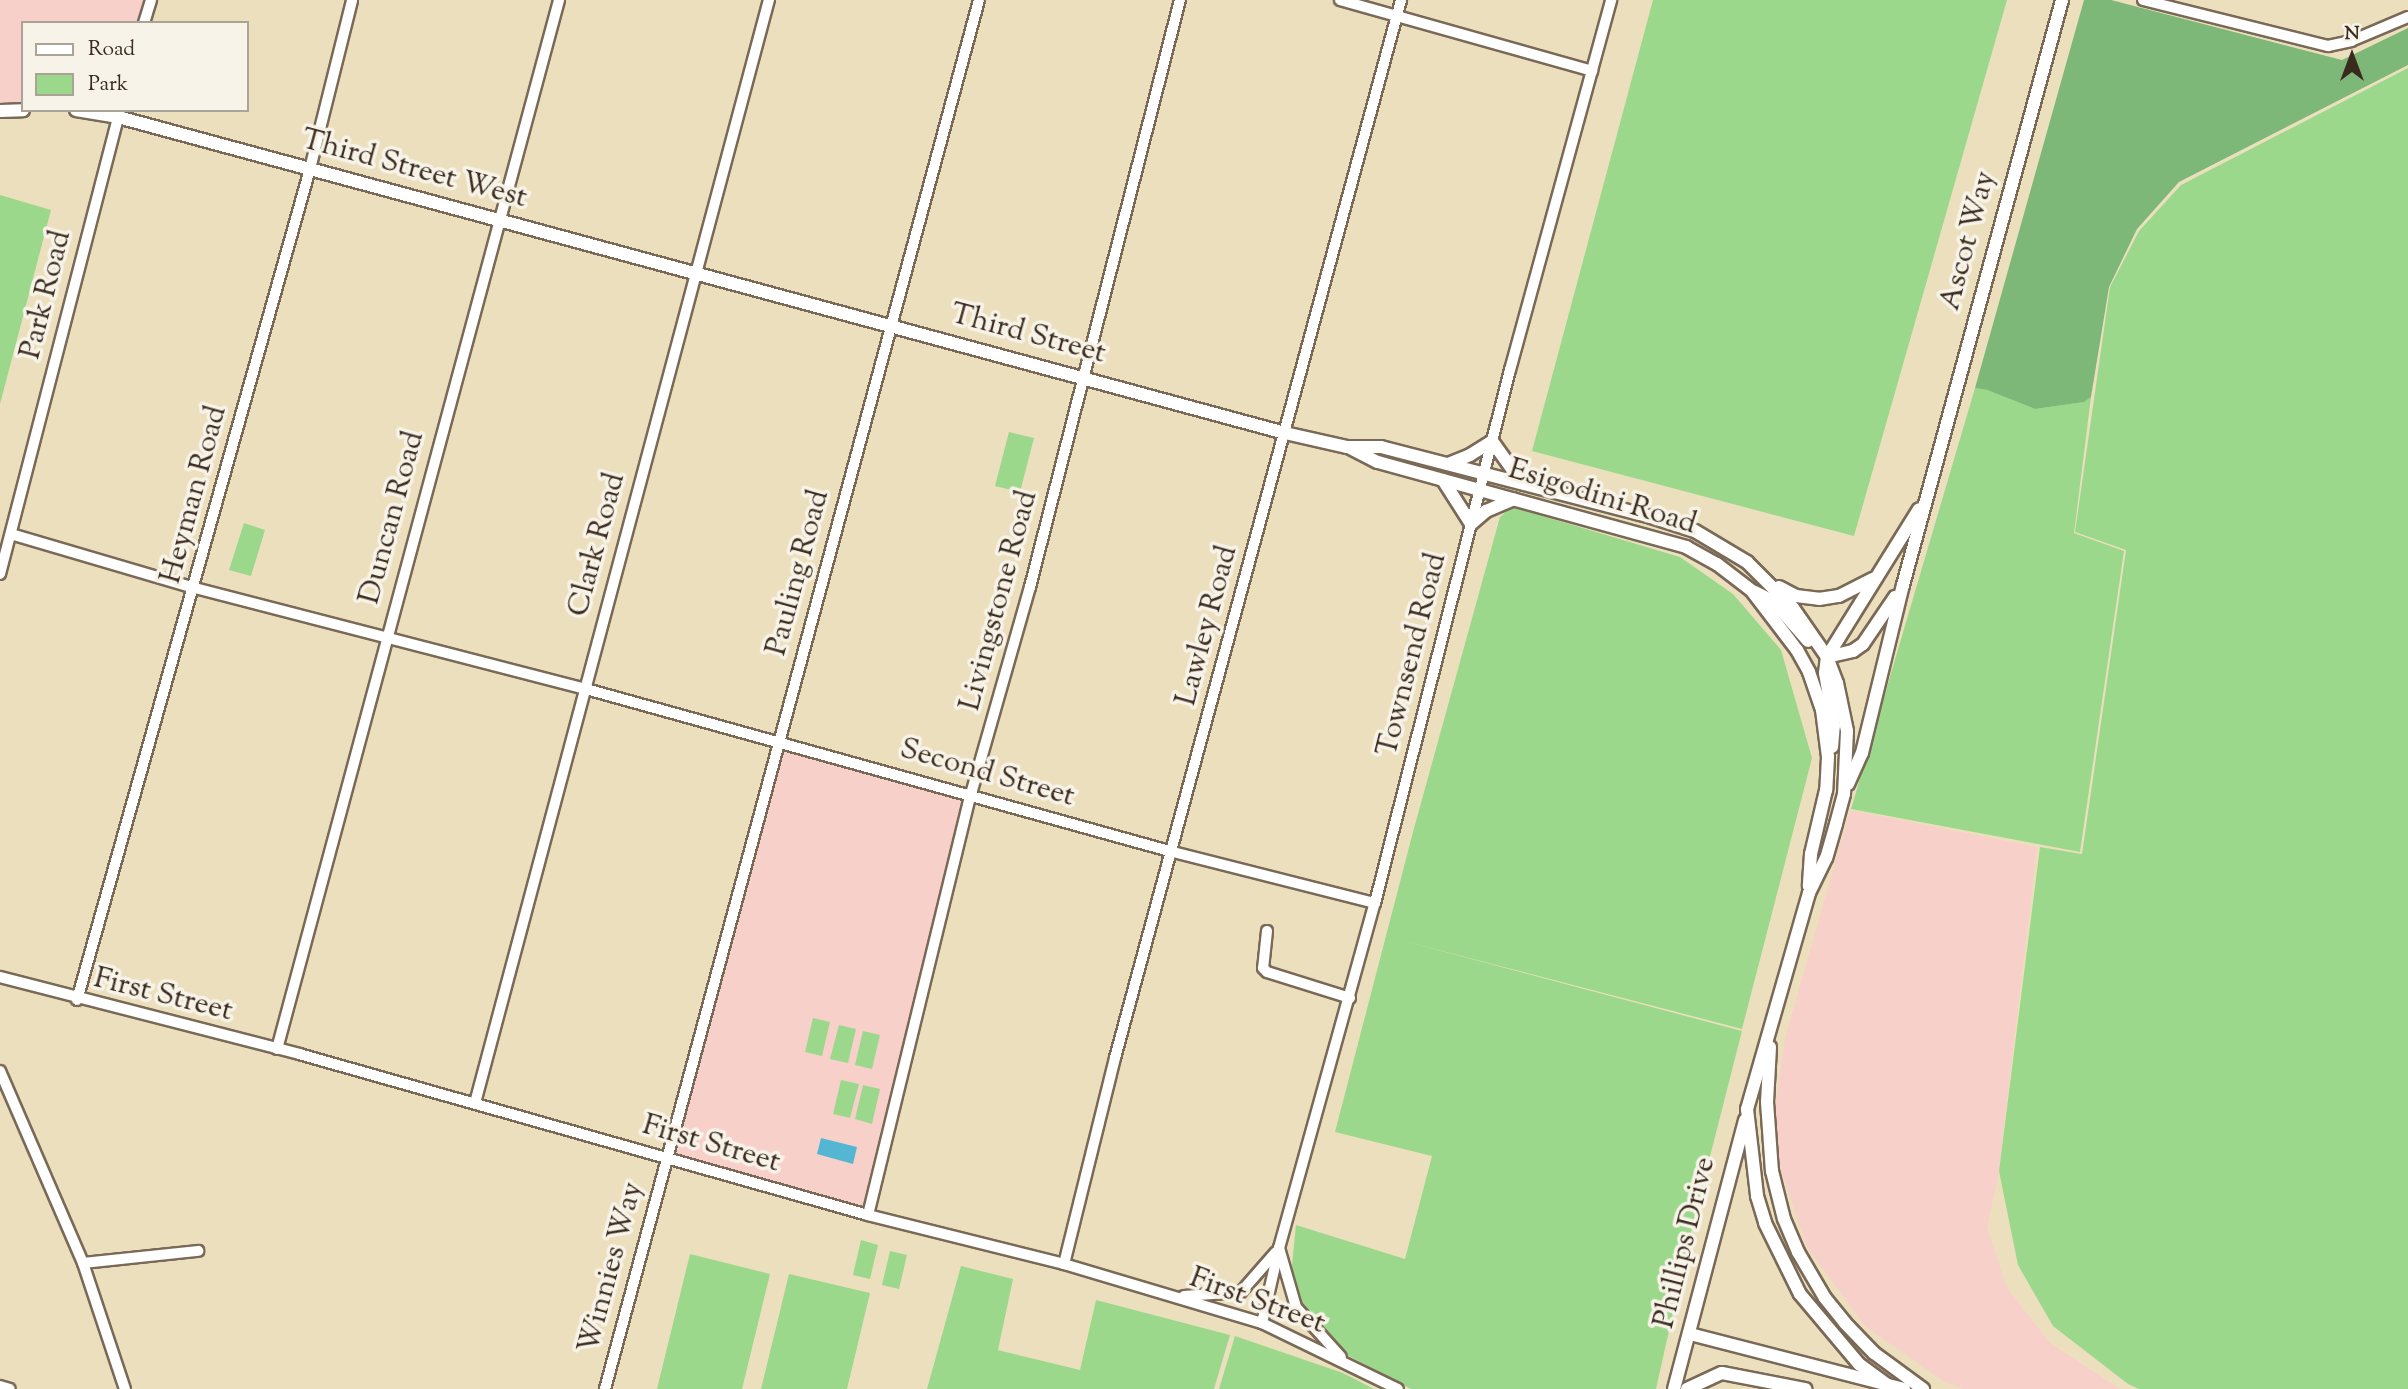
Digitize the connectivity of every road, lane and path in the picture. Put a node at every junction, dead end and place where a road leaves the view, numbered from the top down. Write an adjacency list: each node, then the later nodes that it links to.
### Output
1 (151, 0): 14 (street)
2 (352, 0): 20 (street, Heyman Road)
3 (559, 0): 21 (street, Duncan Road)
4 (769, 0): 22 (street, Clark Road)
5 (979, 0): 23 (street, Pauling Road)
6 (1180, 0): 24 (street, Livingstone Road)
7 (1340, 0): 12 (street)
8 (1401, 0): 12 (street, Lawley Road)
9 (1611, 0): 15 (street, Townsend Road)
10 (2062, 0): 33 (main road, Ascot Way)
11 (2143, 0): 13 (street)
12 (1396, 16): 15 (street); 25 (street, Lawley Road)
13 (2408, 17)
14 (145, 21)
15 (1592, 71): 26 (street, Townsend Road)
16 (21, 110): 17 (main road)
17 (0, 111)
18 (98, 112): 19 (main road, Third Street West)
19 (119, 114): 20 (main road, Third Street West); 36 (street, Park Road)
20 (310, 169): 21 (main road, Third Street West); 41 (street, Heyman Road)
21 (498, 220): 22 (main road, Third Street West); 43 (street, Duncan Road)
22 (695, 272): 23 (main road, Third Street); 45 (street, Clark Road)
23 (890, 325): 24 (main road, Third Street); 46 (street, Pauling Road)
24 (1083, 377): 25 (main road, Third Street); 48 (street, Livingstone Road)
25 (1285, 433): 27 (main road, Third Street); 50 (street, Lawley Road)
26 (1492, 441): 28 (main road); 29 (street, Townsend Road); 31 (main road)
27 (1347, 447): 28 (main road, Third Street); 30 (main road, Third Street)
28 (1448, 464): 29 (main road, Third Street)
29 (1484, 473): 31 (main road, Esigodini Road); 32 (street, Townsend Road)
30 (1443, 480): 32 (main road, Third Street); 35 (main road)
31 (1522, 483): 39 (main road, Esigodini Road)
32 (1480, 490): 34 (main road, Esigodini Road); 35 (street, Townsend Road)
33 (1927, 495): 38 (main road); 40 (main road, Ascot Way)
34 (1514, 499): 35 (main road); 42 (main road, Esigodini Road)
35 (1471, 524): 52 (street, Townsend Road)
36 (10, 534): 37 (street, Park Road); 41 (street, Second Street)
37 (0, 574)
38 (1878, 576): 39 (main road); 44 (main road)
39 (1769, 582): 44 (main road, Esigodini Road)
40 (1903, 585): 44 (main road); 49 (main road, Ascot Way)
41 (195, 588): 43 (street, Second Street); 56 (street, Heyman Road)
42 (1752, 591): 44 (main road); 47 (main road, Esigodini Road)
43 (387, 636): 45 (street, Second Street); 58 (street, Duncan Road)
44 (1827, 657): 47 (main road); 49 (main road, Esigodini Road)
45 (586, 689): 46 (street, Second Street); 60 (street, Clark Road)
46 (779, 742): 48 (street, Second Street); 62 (street, Pauling Road)
47 (1828, 757): 51 (main road, Esigodini Road)
48 (971, 794): 50 (street, Second Street); 63 (street, Livingstone Road)
49 (1844, 794): 51 (main road, Esigodini Road)
50 (1173, 852): 52 (street, Second Street); 67 (street, Lawley Road)
51 (1809, 892): 57 (main road, Esigodini Road)
52 (1375, 903): 55 (street, Townsend Road)
53 (1267, 931): 55 (street)
54 (0, 977): 56 (street, First Street)
55 (1350, 998): 64 (street, Townsend Road)
56 (77, 1000): 58 (street, First Street)
57 (1772, 1026): 61 (main road, Esigodini Road); 82 (main road, Esigodini Road)
58 (277, 1049): 60 (street, First Street)
59 (0, 1071): 66 (street)
60 (475, 1103): 62 (street, First Street)
61 (1747, 1109): 70 (main road, Phillips Drive); 73 (main road, Esigodini Road)
62 (667, 1159): 63 (street, First Street); 76 (street, Winnies Way)
63 (868, 1215): 67 (street, First Street)
64 (1279, 1248): 68 (street); 69 (street, Townsend Road); 71 (street)
65 (198, 1251): 66 (street)
66 (83, 1263): 75 (street)
67 (1064, 1264): 68 (street, First Street)
68 (1173, 1297): 69 (street, First Street)
69 (1262, 1323): 71 (street, First Street)
70 (1690, 1334): 73 (main road); 78 (main road, Phillips Drive)
71 (1348, 1363): 77 (street, First Street)
72 (0, 1386): 74 (street)
73 (1889, 1387): 81 (main road)
74 (10, 1389)
75 (125, 1389)
76 (605, 1389)
77 (1398, 1389)
78 (1674, 1389)
79 (1687, 1389): 80 (main road)
80 (1805, 1389)
81 (1904, 1389)
82 (1923, 1389)

